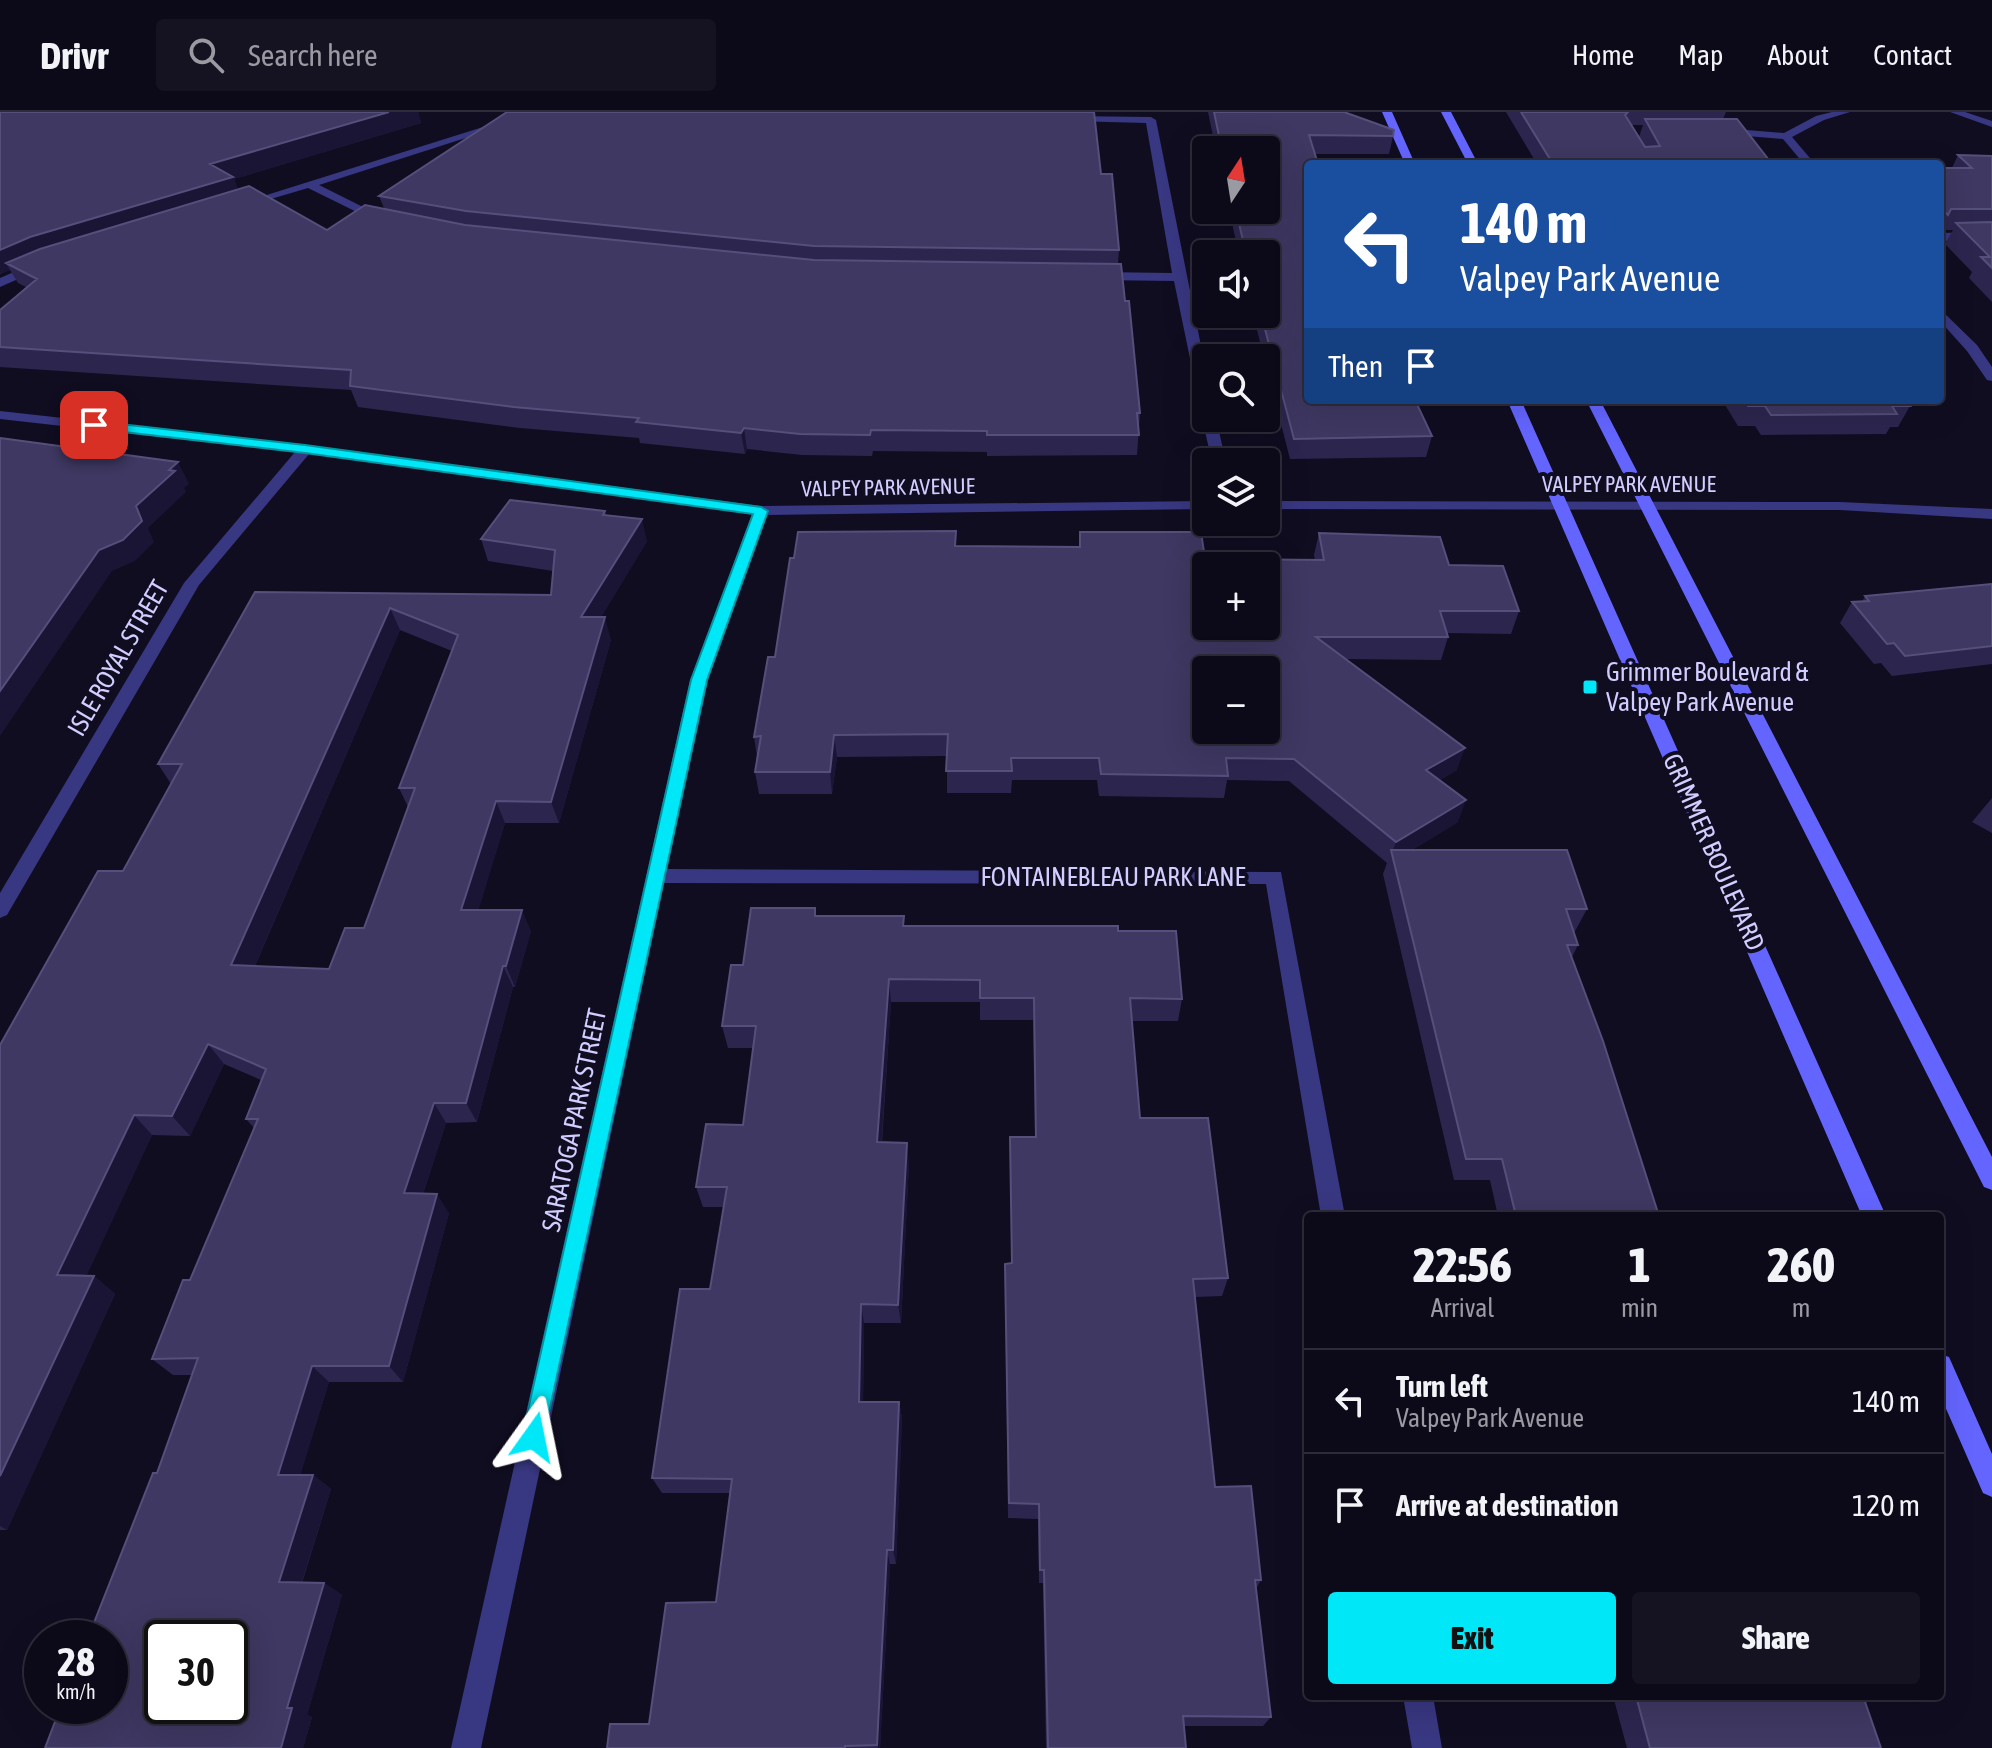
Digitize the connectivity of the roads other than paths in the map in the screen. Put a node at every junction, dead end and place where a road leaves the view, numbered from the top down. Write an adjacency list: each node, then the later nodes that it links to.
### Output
1 (542, 112): 15 (street)
2 (1387, 112): 12 (main road)
3 (1446, 112): 13 (main road)
4 (1800, 112): 8 (street)
5 (1845, 112): 8 (street)
6 (1955, 112): 9 (street)
7 (1056, 118): 22 (street)
8 (1820, 118): 11 (street)
9 (1992, 124)
10 (1703, 131): 11 (street)
11 (1786, 136): 14 (street)
12 (1408, 160)
13 (1471, 160)
14 (1807, 160)
15 (309, 184): 16 (street); 17 (street)
16 (236, 206)
17 (394, 222)
18 (1992, 236): 19 (street)
19 (1944, 237)
20 (45, 263): 23 (street)
21 (1084, 276): 22 (street)
22 (1179, 277): 25 (street)
23 (0, 283)
24 (1944, 317): 26 (street)
25 (1193, 344)
26 (1992, 377)
27 (1516, 404): 33 (main road, GRIMMER BOULEVARD)
28 (1595, 404): 34 (main road)
29 (0, 415): 30 (street, VALPEY PARK AVENUE)
30 (305, 449): 35 (street, VALPEY PARK AVENUE); 38 (street, ISLE ROYAL STREET)
31 (1192, 505): 35 (street, VALPEY PARK AVENUE)
32 (1280, 505): 33 (street, VALPEY PARK AVENUE)
33 (1563, 506): 34 (street, VALPEY PARK AVENUE); 41 (main road, GRIMMER BOULEVARD)
34 (1648, 506): 36 (street, VALPEY PARK AVENUE); 39 (main road)
35 (761, 511): 37 (street, SARATOGA PARK STREET)
36 (1992, 514)
37 (656, 876): 40 (street, FONTAINEBLEAU PARK LANE); 45 (street, SARATOGA PARK STREET)
38 (0, 910)
39 (1992, 1180)
40 (1332, 1212)
41 (1872, 1212)
42 (1944, 1375): 43 (main road)
43 (1992, 1484)
44 (1419, 1700): 46 (street)
45 (466, 1748)
46 (1427, 1748)

